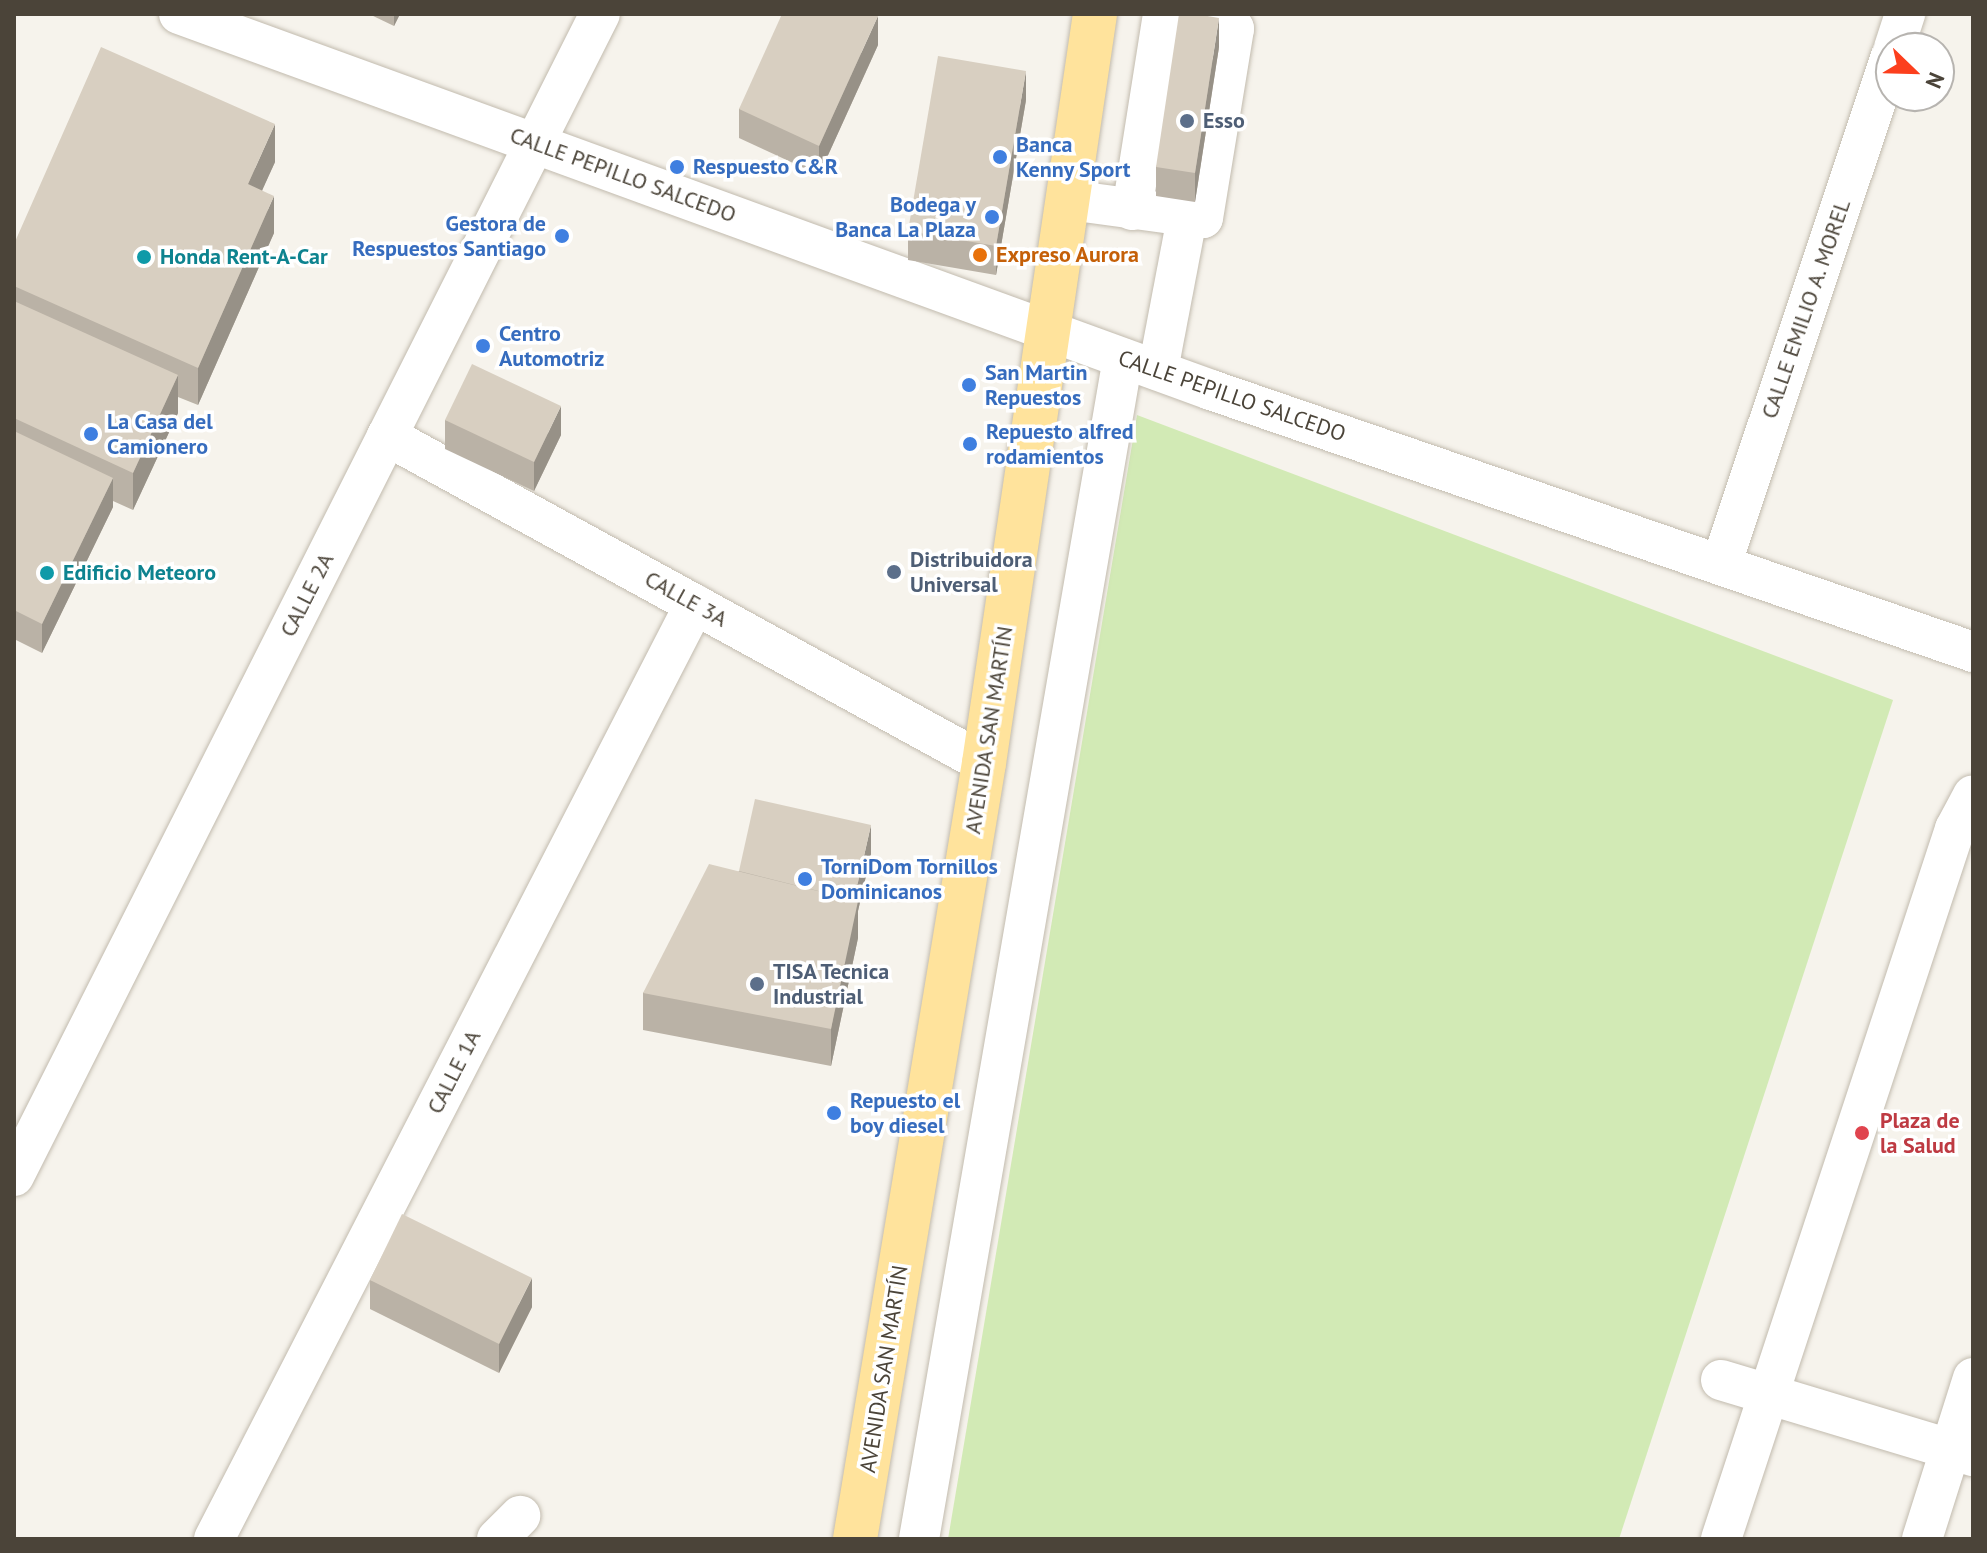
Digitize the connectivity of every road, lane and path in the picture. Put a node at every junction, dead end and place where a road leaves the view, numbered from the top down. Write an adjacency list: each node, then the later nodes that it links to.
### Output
1 (179, 14): 7 (street, CALLE PEPILLO SALCEDO)
2 (600, 14): 7 (street, CALLE 2A)
3 (1095, 14): 8 (main road, AVENIDA SAN MARTÍN)
4 (1163, 14): 9 (street)
5 (1214, 14): 10 (street)
6 (1875, 104): 14 (street, CALLE EMILIO A. MOREL)
7 (535, 143): 11 (street, CALLE PEPILLO SALCEDO); 13 (street, CALLE 2A)
8 (1069, 200): 9 (street); 11 (main road, AVENIDA SAN MARTÍN)
9 (1132, 210): 10 (street)
10 (1187, 218): 12 (street)
11 (1052, 333): 12 (street, CALLE PEPILLO SALCEDO); 17 (main road, AVENIDA SAN MARTÍN)
12 (1141, 364): 14 (street, CALLE PEPILLO SALCEDO); 26 (street)
13 (387, 436): 15 (street, CALLE 3A); 19 (street, CALLE 2A)
14 (1722, 562): 16 (street, CALLE PEPILLO SALCEDO)
15 (695, 604): 17 (street, CALLE 3A); 24 (street, CALLE 1A)
16 (1973, 652)
17 (984, 763): 25 (main road, AVENIDA SAN MARTÍN)
18 (1973, 795): 22 (street)
19 (14, 1176)
20 (1973, 1378): 23 (street)
21 (1721, 1380): 22 (street)
22 (1768, 1392): 23 (street); 27 (street)
23 (1961, 1452): 28 (street)
24 (214, 1539)
25 (855, 1539)
26 (919, 1539)
27 (1721, 1539)
28 (1922, 1539)

